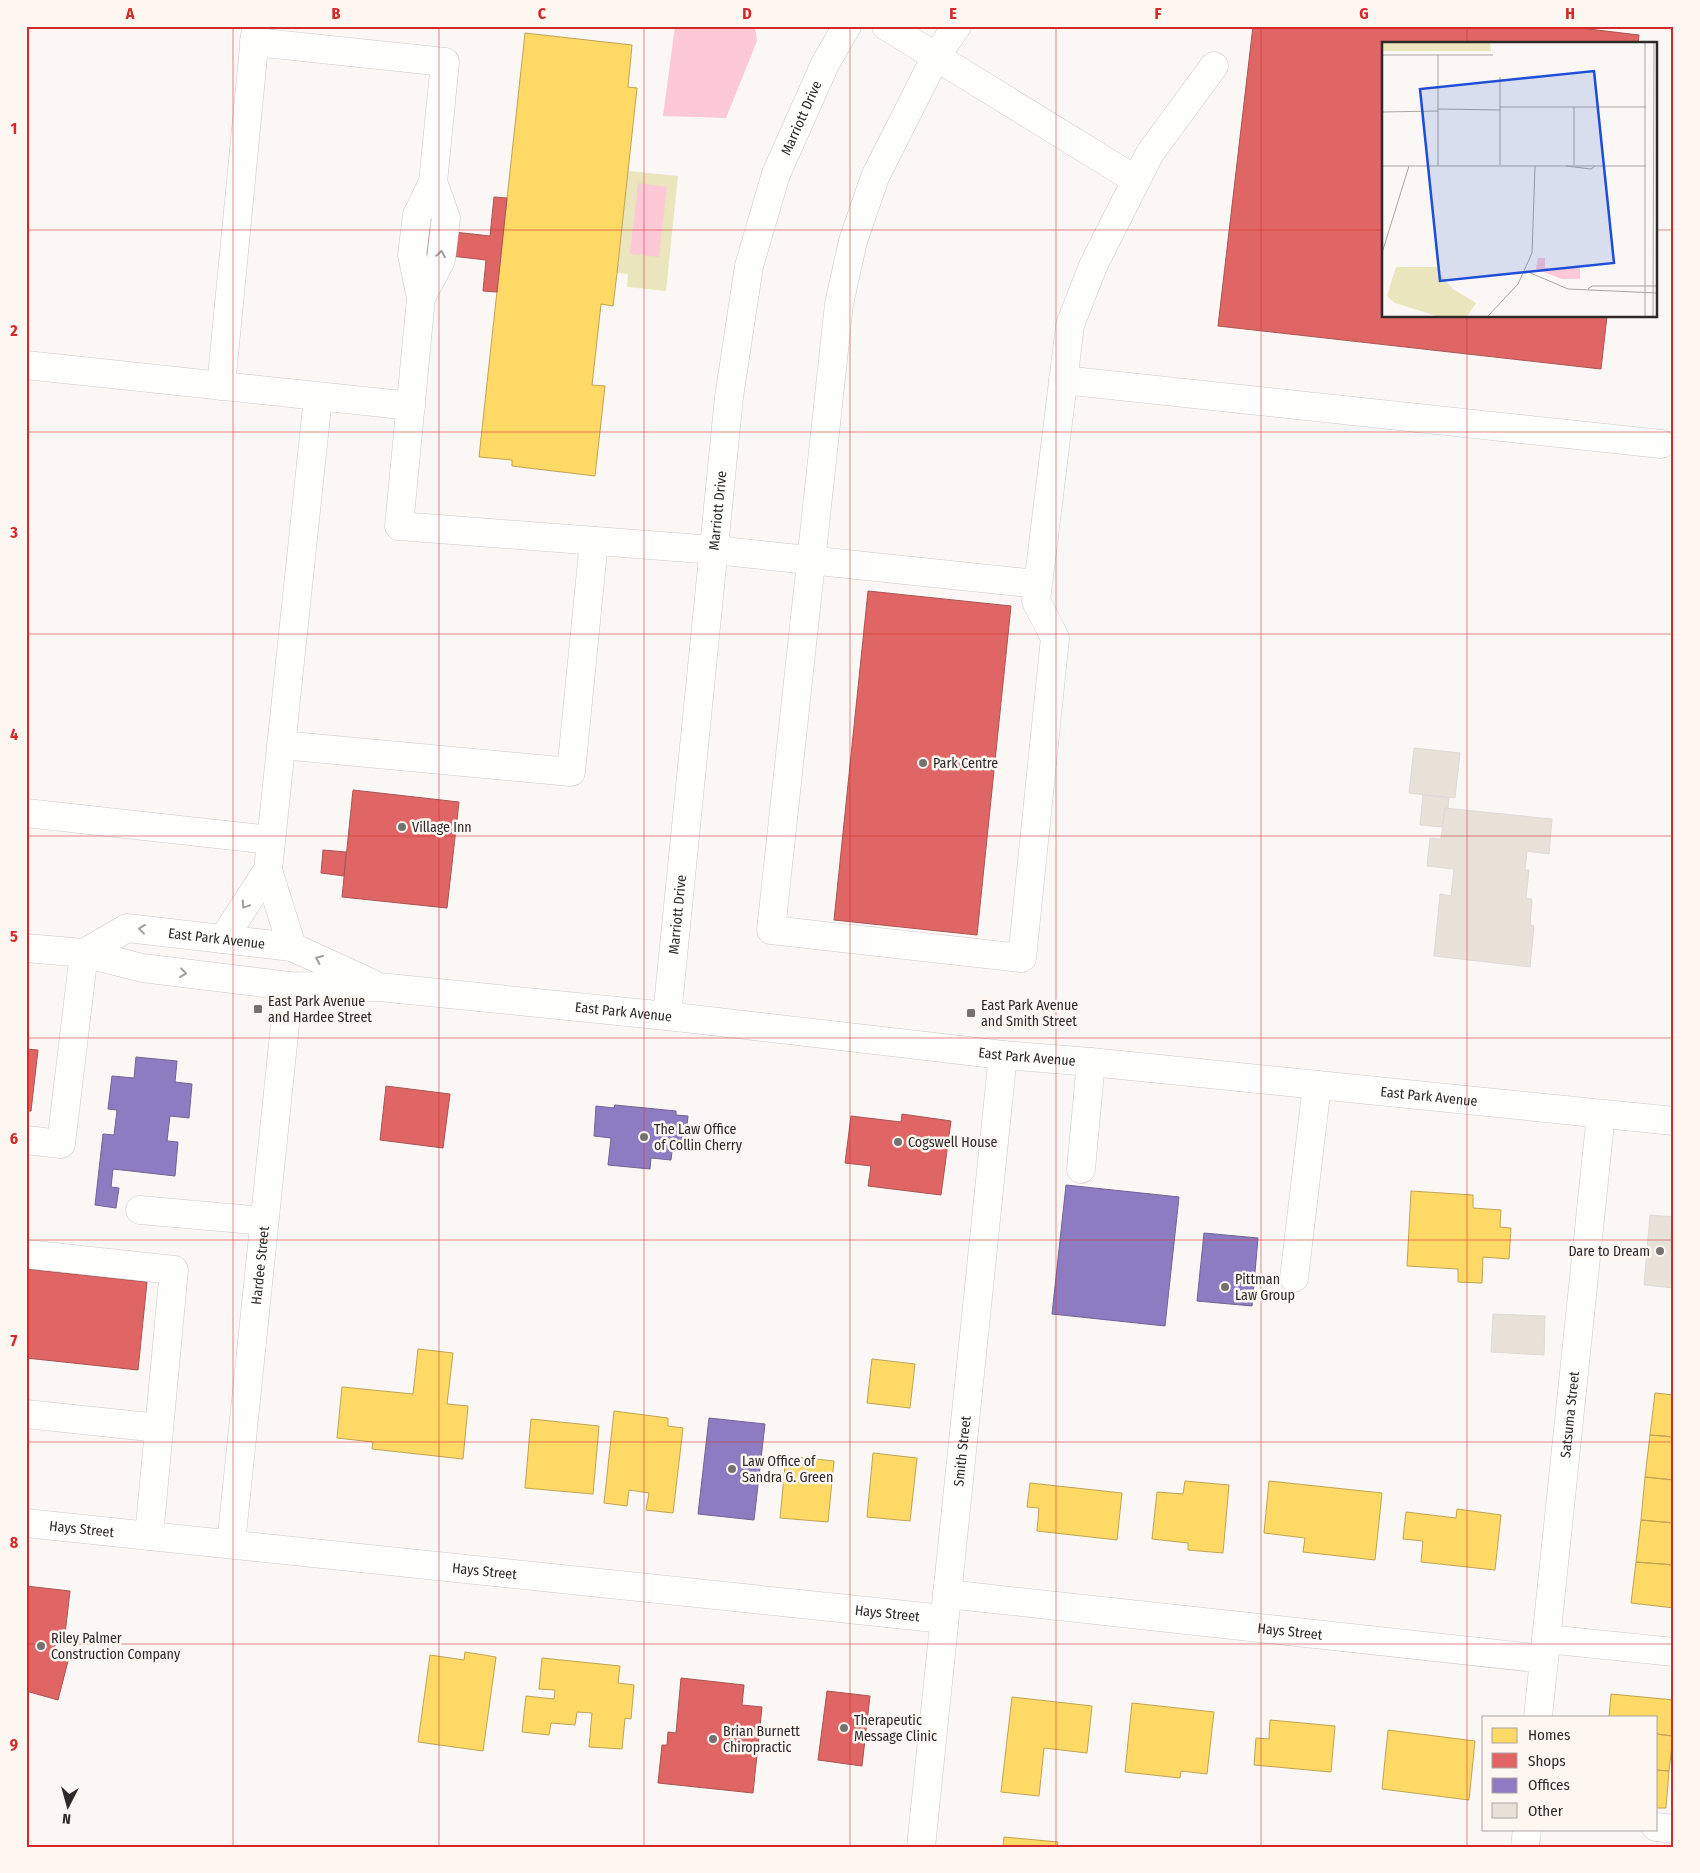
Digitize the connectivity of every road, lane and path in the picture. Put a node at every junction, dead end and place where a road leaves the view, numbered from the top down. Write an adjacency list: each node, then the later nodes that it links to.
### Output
1 (847, 26): 15 (street, Marriott Drive)
2 (886, 26): 5 (street)
3 (957, 26): 5 (street)
4 (255, 34): 10 (street); 12 (street)
5 (936, 56): 7 (street); 16 (street)
6 (1214, 66): 7 (street)
7 (1136, 180): 9 (street)
8 (26, 365): 10 (street)
9 (1063, 380): 13 (street); 17 (street)
10 (221, 386): 11 (street)
11 (318, 397): 12 (street); 18 (street)
12 (411, 406): 14 (street)
13 (1661, 444)
14 (594, 541): 15 (street); 18 (street)
15 (714, 550): 16 (street); 28 (street, Marriott Drive)
16 (811, 560): 17 (street); 17 (street)
17 (1037, 584)
18 (281, 745): 20 (street)
19 (26, 813): 20 (street)
20 (271, 840): 21 (street)
21 (268, 870): 22 (street, one-way to 22); 23 (street)
22 (223, 939): 23 (street, East Park Avenue); 25 (street, East Park Avenue, one-way to 25)
23 (292, 947): 27 (street, East Park Avenue, one-way to 23)
24 (26, 948): 25 (street, East Park Avenue)
25 (84, 953): 26 (street, East Park Avenue, one-way to 26); 34 (street)
26 (289, 986): 27 (street, East Park Avenue); 37 (street, Hardee Street)
27 (379, 987): 28 (street, East Park Avenue)
28 (667, 1016): 29 (street, East Park Avenue)
29 (1003, 1055): 30 (street, East Park Avenue); 45 (street, Smith Street)
30 (1092, 1062): 31 (street, East Park Avenue); 35 (street)
31 (1317, 1085): 32 (street, East Park Avenue); 39 (street)
32 (1601, 1114): 33 (street, East Park Avenue); 46 (street, Satsuma Street)
33 (1674, 1121)
34 (26, 1140)
35 (1081, 1169)
36 (140, 1210): 37 (street)
37 (264, 1221): 44 (street, Hardee Street)
38 (26, 1254): 41 (street)
39 (1294, 1278)
40 (26, 1414): 41 (street)
41 (159, 1428): 43 (street)
42 (26, 1523): 43 (street, Hays Street)
43 (149, 1536): 44 (street, Hays Street)
44 (231, 1544): 45 (street, Hays Street)
45 (945, 1606): 46 (street, Hays Street); 52 (street, Smith Street)
46 (1545, 1649): 47 (street, Hays Street); 48 (street, Satsuma Street)
47 (1674, 1652)
48 (1538, 1716)
49 (1658, 1827): 51 (street)
50 (1527, 1830): 53 (street)
51 (1674, 1830)
52 (921, 1847)
53 (1525, 1847)

